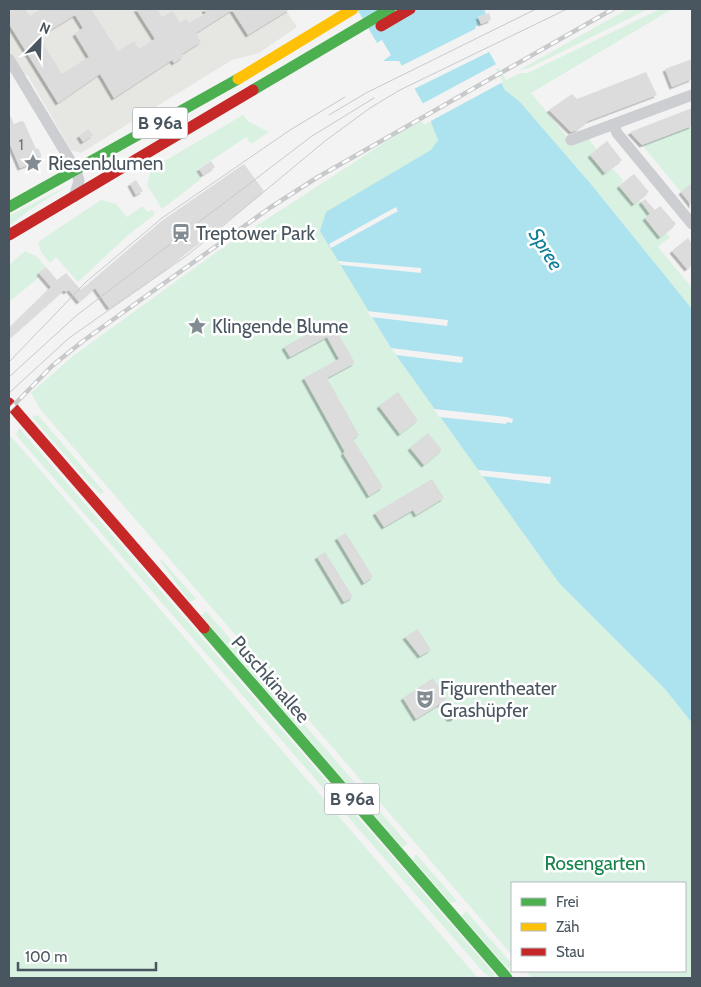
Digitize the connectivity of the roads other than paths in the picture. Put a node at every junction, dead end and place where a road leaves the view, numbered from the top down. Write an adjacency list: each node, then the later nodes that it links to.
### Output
1 (352, 9): 9 (main road, B 96a)
2 (390, 9): 5 (main road, B 96a)
3 (410, 9): 5 (main road)
4 (9, 59): 9 (street)
5 (315, 59): 10 (main road, B 96a)
6 (692, 95): 7 (street)
7 (614, 125): 8 (street); 12 (street)
8 (571, 140)
9 (76, 170): 10 (street); 11 (main road, B 96a)
10 (74, 197): 13 (main road, B 96a)
11 (9, 207)
12 (692, 223)
13 (14, 232): 14 (main road, B 96a)
14 (9, 240)
15 (9, 403): 16 (main road, Puschkinallee / B 96a)
16 (507, 978)

